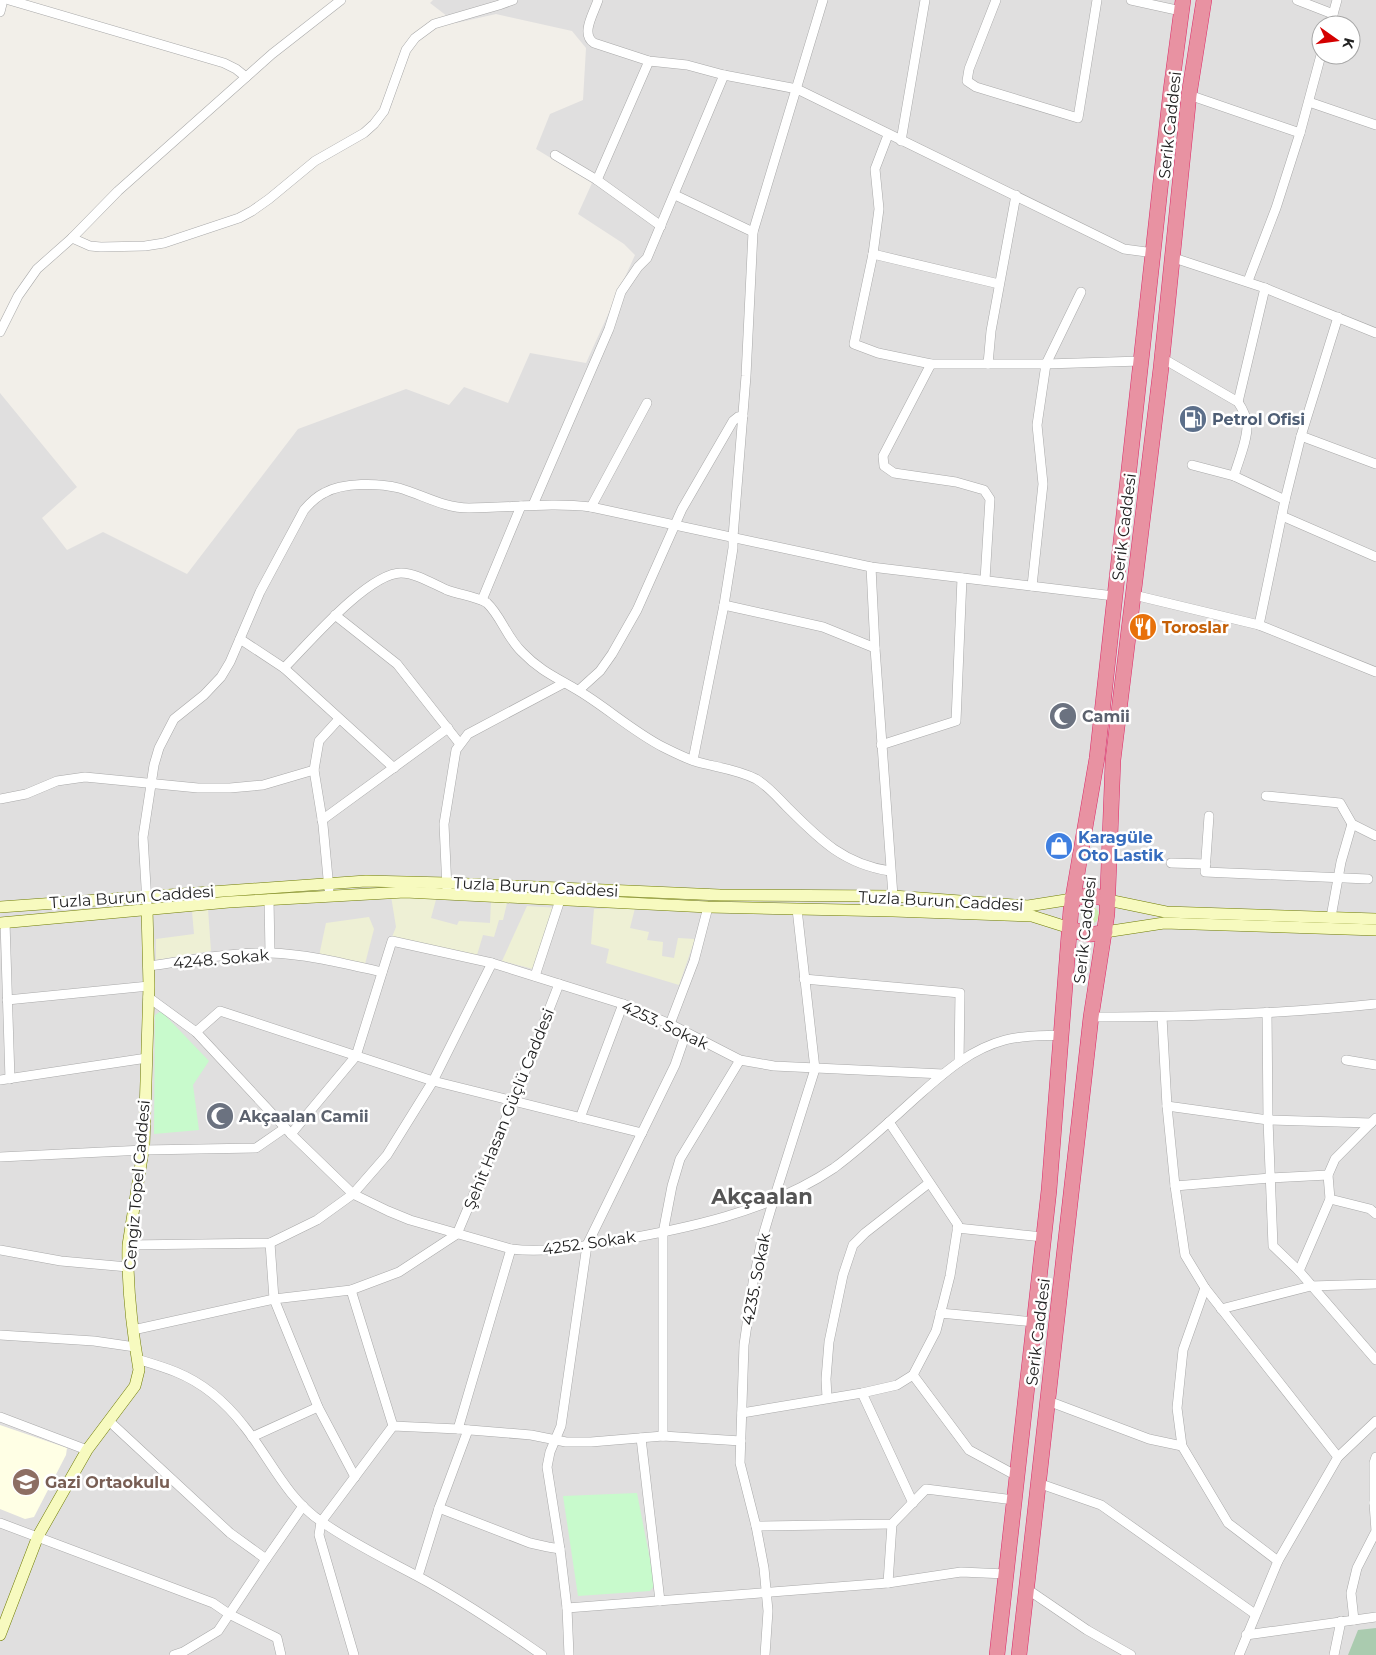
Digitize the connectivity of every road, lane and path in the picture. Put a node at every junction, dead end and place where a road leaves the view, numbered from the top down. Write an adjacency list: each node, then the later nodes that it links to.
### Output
1 (3, 0): 15 (street)
2 (9, 0): 20 (street)
3 (341, 0): 20 (street)
4 (513, 0): 34 (street)
5 (598, 0): 17 (street)
6 (823, 0): 21 (street)
7 (925, 0): 27 (street)
8 (996, 0): 9 (street)
9 (1097, 0)
10 (1131, 0): 14 (street)
11 (1204, 0): 22 (highway, Serik Caddesi)
12 (1297, 0): 16 (street)
13 (1337, 0): 16 (street)
14 (1182, 5): 36 (highway, Serik Caddesi)
15 (0, 12)
16 (1332, 14)
17 (648, 61): 19 (street); 29 (street)
18 (1318, 65): 23 (street)
19 (724, 75): 21 (street); 30 (street)
20 (246, 77): 34 (street)
21 (797, 89): 26 (street); 33 (street)
22 (1189, 94): 25 (street); 37 (highway, Serik Caddesi)
23 (1308, 102): 24 (street); 25 (street)
24 (1376, 125)
25 (1300, 133): 38 (street)
26 (888, 135): 27 (street); 35 (street)
27 (901, 141): 31 (street)
28 (555, 155): 29 (street)
29 (597, 180): 32 (street)
30 (675, 195): 32 (street); 33 (street)
31 (1016, 195): 36 (street); 39 (street)
32 (661, 226): 59 (street)
33 (753, 232): 52 (street)
34 (72, 238): 43 (street)
35 (873, 254): 39 (street); 47 (street)
36 (1154, 254): 46 (highway, Serik Caddesi)
37 (1174, 258): 38 (street); 45 (highway, Serik Caddesi)
38 (1248, 281): 40 (street)
39 (999, 284): 48 (street)
40 (1265, 288): 42 (street); 50 (street)
41 (1081, 292): 49 (street)
42 (1338, 317): 44 (street); 53 (street)
43 (0, 332)
44 (1376, 333)
45 (1162, 358): 50 (street); 70 (highway, Serik Caddesi)
46 (1141, 361): 49 (street); 69 (highway, Serik Caddesi)
47 (932, 364): 48 (street); 67 (street)
48 (988, 364): 49 (street)
49 (1046, 364): 68 (street)
50 (1238, 402): 56 (street)
51 (646, 403): 60 (street)
52 (743, 416): 62 (street); 63 (street)
53 (1301, 436): 54 (street); 57 (street)
54 (1376, 464)
55 (1192, 465): 56 (street)
56 (1234, 476): 57 (street)
57 (1285, 500): 61 (street)
58 (521, 506): 59 (street); 71 (street); 75 (street)
59 (533, 506): 60 (street)
60 (591, 507): 62 (street)
61 (1282, 516): 64 (street); 74 (street)
62 (675, 526): 63 (street); 80 (street)
63 (733, 537): 65 (street); 72 (street)
64 (1376, 557)
65 (871, 566): 66 (street); 76 (street)
66 (962, 578): 67 (street); 84 (street)
67 (986, 580): 68 (street)
68 (1032, 586): 69 (street)
69 (1114, 596): 106 (highway, Serik Caddesi)
70 (1134, 596): 74 (street); 108 (highway, Serik Caddesi)
71 (482, 600): 73 (street); 79 (street)
72 (724, 605): 76 (street); 85 (street)
73 (335, 615): 77 (street); 82 (street)
74 (1259, 625): 78 (street)
75 (240, 639): 77 (street); 88 (street)
76 (875, 648): 84 (street)
77 (284, 668): 81 (street)
78 (1376, 672)
79 (564, 683): 80 (street); 83 (street)
80 (579, 690): 85 (street)
81 (339, 719): 86 (street); 87 (street)
82 (448, 728): 83 (street); 86 (street)
83 (460, 744): 101 (street)
84 (882, 745): 97 (street)
85 (693, 760): 97 (street)
86 (394, 768): 92 (street)
87 (314, 770): 88 (street); 92 (street)
88 (151, 784): 90 (street); 104 (street)
89 (1266, 796): 93 (street)
90 (0, 799)
91 (1209, 816): 96 (street)
92 (322, 820): 100 (street)
93 (1352, 824): 94 (street); 98 (street)
94 (1376, 836)
95 (1171, 863): 96 (street)
96 (1206, 864): 98 (street)
97 (890, 871): 103 (street)
98 (1338, 878): 99 (street); 113 (street)
99 (1368, 879)
100 (328, 883): 101 (main road, Tuzla Burun Caddesi); 102 (street); 104 (main road, Tuzla Burun Caddesi)
101 (448, 888): 102 (main road, Tuzla Burun Caddesi); 103 (main road, Tuzla Burun Caddesi); 107 (main road, Tuzla Burun Caddesi)
102 (329, 896): 105 (main road, Tuzla Burun Caddesi)
103 (893, 896): 106 (main road, Tuzla Burun Caddesi)
104 (146, 897): 109 (main road, Tuzla Burun Caddesi); 111 (street)
105 (269, 899): 111 (main road, Tuzla Burun Caddesi); 119 (street)
106 (1072, 899): 108 (highway); 116 (highway, Serik Caddesi)
107 (560, 900): 110 (main road, Tuzla Burun Caddesi); 123 (street)
108 (1108, 900): 113 (main road); 118 (highway, Serik Caddesi)
109 (0, 907)
110 (708, 907): 112 (main road, Tuzla Burun Caddesi); 133 (street)
111 (147, 909): 115 (main road, Tuzla Burun Caddesi); 121 (main road, Cengiz Topel Caddesi)
112 (797, 909): 116 (main road, Tuzla Burun Caddesi); 124 (street, 4235. Sokak)
113 (1331, 917): 114 (main road)
114 (1376, 919)
115 (2, 922): 127 (street)
116 (1070, 928): 118 (highway); 136 (highway, Serik Caddesi)
117 (1376, 930): 118 (main road)
118 (1105, 932): 131 (highway, Serik Caddesi)
119 (270, 953): 121 (street, 4248. Sokak); 122 (street, 4248. Sokak)
120 (492, 963): 122 (street, 4253. Sokak); 123 (street, 4253. Sokak); 147 (street)
121 (148, 966): 126 (main road, Cengiz Topel Caddesi)
122 (382, 972): 137 (street)
123 (535, 976): 125 (street, 4253. Sokak)
124 (804, 979): 141 (street); 143 (street, 4235. Sokak)
125 (560, 984): 128 (street, 4253. Sokak); 148 (street, Şehit Hasan Güçlü Caddesi)
126 (149, 992): 127 (street); 134 (street, 4252. Sokak); 138 (main road, Cengiz Topel Caddesi)
127 (7, 1000): 145 (street)
128 (623, 1004): 133 (street, 4253. Sokak); 150 (street)
129 (1376, 1004): 130 (street)
130 (1267, 1012): 132 (street); 151 (street)
131 (1092, 1017): 132 (street); 193 (highway, Serik Caddesi)
132 (1162, 1017): 149 (street)
133 (670, 1024): 135 (street, 4253. Sokak)
134 (196, 1032): 137 (street); 154 (street, 4252. Sokak)
135 (686, 1033): 139 (street, 4253. Sokak); 155 (street)
136 (1062, 1035): 141 (street, 4252. Sokak); 169 (highway, Serik Caddesi)
137 (356, 1056): 147 (street); 154 (street)
138 (147, 1058): 145 (street); 156 (main road, Cengiz Topel Caddesi)
139 (740, 1060): 143 (street, 4253. Sokak); 167 (street)
140 (1346, 1060): 142 (street)
141 (958, 1062): 144 (street, 4252. Sokak)
142 (1376, 1065)
143 (815, 1069): 144 (street, 4253. Sokak); 164 (street, 4235. Sokak)
144 (942, 1074): 153 (street, 4252. Sokak)
145 (10, 1079): 146 (street)
146 (0, 1080)
147 (433, 1081): 148 (street); 162 (street)
148 (513, 1102): 150 (street); 168 (street, Şehit Hasan Güçlü Caddesi)
149 (1167, 1106): 151 (street); 161 (street)
150 (580, 1118): 155 (street)
151 (1268, 1120): 152 (street); 159 (street)
152 (1373, 1120): 158 (street)
153 (889, 1122): 160 (street); 164 (street, 4252. Sokak)
154 (288, 1131): 156 (street); 162 (street, 4252. Sokak)
155 (642, 1133): 172 (street)
156 (144, 1150): 157 (street); 171 (main road, Cengiz Topel Caddesi)
157 (0, 1157)
158 (1328, 1175): 159 (street); 163 (street)
159 (1270, 1178): 161 (street); 176 (street)
160 (929, 1183): 166 (street); 192 (street)
161 (1175, 1186): 179 (street)
162 (353, 1194): 168 (street, 4252. Sokak); 170 (street)
163 (1330, 1199): 165 (street); 176 (street)
164 (772, 1202): 167 (street, 4252. Sokak); 195 (street, 4235. Sokak)
165 (1376, 1214)
166 (957, 1228): 169 (street); 183 (street)
167 (663, 1233): 172 (street, 4252. Sokak); 202 (street)
168 (457, 1234): 173 (street, 4252. Sokak); 180 (street)
169 (1043, 1237): 184 (highway, Serik Caddesi)
170 (270, 1243): 171 (street); 181 (street)
171 (128, 1245): 175 (main road, Cengiz Topel Caddesi)
172 (586, 1245): 173 (street, 4252. Sokak); 205 (street)
173 (511, 1249): 200 (street)
174 (0, 1250): 175 (street)
175 (128, 1267): 185 (main road, Cengiz Topel Caddesi)
176 (1299, 1271): 178 (street)
177 (1376, 1284): 178 (street)
178 (1311, 1286): 182 (street); 188 (street)
179 (1205, 1288): 182 (street); 207 (street)
180 (351, 1290): 181 (street); 199 (street)
181 (274, 1299): 185 (street); 194 (street)
182 (1221, 1309): 209 (street)
183 (940, 1312): 184 (street); 190 (street)
184 (1035, 1322): 211 (highway, Serik Caddesi)
185 (133, 1330): 187 (main road, Cengiz Topel Caddesi)
186 (0, 1335): 187 (street)
187 (135, 1347): 189 (main road, Cengiz Topel Caddesi)
188 (1376, 1360)
189 (138, 1364): 197 (main road); 203 (street)
190 (913, 1374): 191 (street); 211 (street)
191 (862, 1393): 192 (street); 215 (street)
192 (827, 1398): 195 (street)
193 (1048, 1400): 207 (street); 213 (highway, Serik Caddesi)
194 (318, 1407): 203 (street); 212 (street)
195 (742, 1413): 206 (street, 4235. Sokak)
196 (0, 1417): 208 (street)
197 (109, 1421): 208 (main road); 225 (street)
198 (1376, 1422): 209 (street)
199 (393, 1426): 200 (street); 212 (street)
200 (458, 1429): 201 (street)
201 (468, 1430): 205 (street); 218 (street)
202 (663, 1436): 204 (street); 206 (street)
203 (252, 1437): 217 (street)
204 (640, 1438): 205 (street); 232 (street)
205 (555, 1440): 224 (street)
206 (741, 1441): 222 (street, 4235. Sokak)
207 (1182, 1446): 226 (street)
208 (87, 1450): 223 (main road)
209 (1338, 1457): 226 (street)
210 (1376, 1457): 216 (street)
211 (1017, 1476): 214 (highway, Serik Caddesi)
212 (355, 1477): 219 (street)
213 (1038, 1483): 230 (highway, Serik Caddesi); 235 (street)
214 (1014, 1500): 215 (street); 227 (highway, Serik Caddesi)
215 (912, 1503): 221 (street)
216 (1375, 1503): 237 (street)
217 (303, 1506): 219 (street); 225 (street)
218 (439, 1508): 224 (street); 228 (street)
219 (321, 1522): 228 (street); 243 (street)
220 (0, 1523): 223 (street)
221 (892, 1524): 222 (street); 229 (street)
222 (756, 1526): 231 (street, 4235. Sokak)
223 (38, 1536): 234 (street); 239 (main road)
224 (560, 1549): 233 (street)
225 (266, 1559): 234 (street)
226 (1278, 1560): 235 (street)
227 (1006, 1574): 229 (street); 247 (highway, Serik Caddesi)
228 (418, 1576): 244 (street)
229 (888, 1583): 231 (street)
230 (1027, 1589): 248 (highway, Serik Caddesi); 249 (street)
231 (767, 1593): 232 (street); 246 (street, 4235. Sokak)
232 (660, 1601): 233 (street)
233 (567, 1608): 245 (street)
234 (229, 1614): 241 (street); 242 (street)
235 (1255, 1614): 240 (street)
236 (1376, 1618): 237 (street)
237 (1354, 1620): 238 (street)
238 (1340, 1621): 240 (street); 251 (street)
239 (1, 1630)
240 (1246, 1635): 250 (street)
241 (181, 1654)
242 (281, 1655)
243 (354, 1655)
244 (542, 1655)
245 (569, 1655)
246 (765, 1655)
247 (997, 1655)
248 (1019, 1655)
249 (1131, 1655)
250 (1239, 1655)
251 (1334, 1655)

